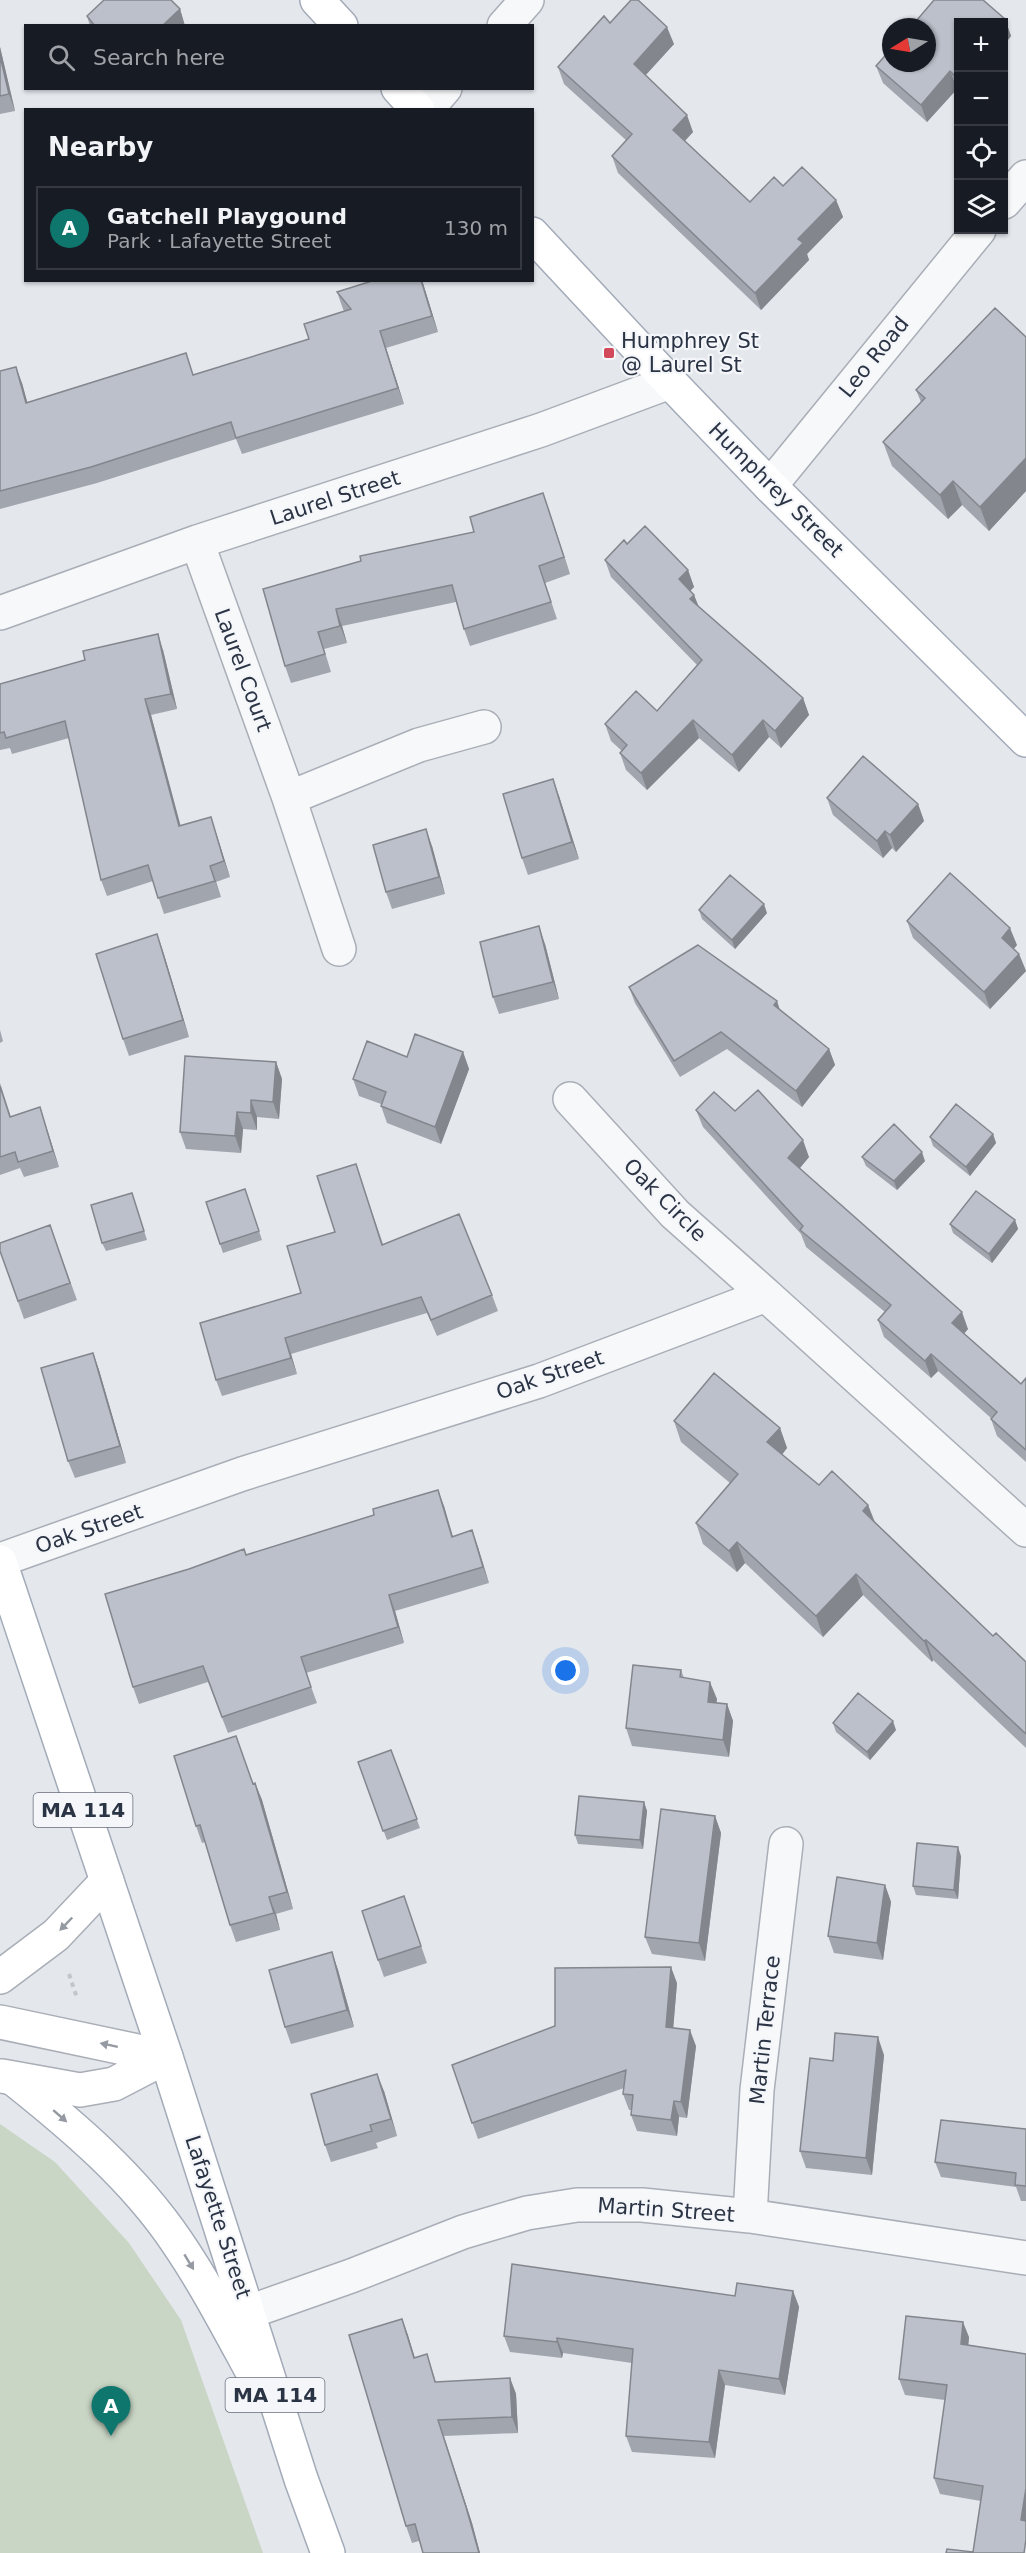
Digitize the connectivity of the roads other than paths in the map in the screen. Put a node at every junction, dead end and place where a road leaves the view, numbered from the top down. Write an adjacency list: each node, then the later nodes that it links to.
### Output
1 (317, 0): 3 (main road)
2 (527, 0): 4 (street)
3 (339, 24)
4 (506, 24)
5 (400, 90): 7 (main road)
6 (443, 90): 8 (street)
7 (415, 108)
8 (428, 108)
9 (1026, 177): 10 (street)
10 (1008, 197)
11 (976, 234): 14 (street, Leo Road)
12 (534, 236): 13 (main road, Humphrey Street)
13 (670, 382): 14 (main road, Humphrey Street); 15 (street, Laurel Street)
14 (770, 486): 18 (main road, Humphrey Street)
15 (197, 542): 16 (street, Laurel Street); 19 (street, Laurel Court)
16 (0, 613)
17 (484, 727): 19 (street)
18 (1026, 740)
19 (289, 798): 20 (street, Laurel Court)
20 (339, 949)
21 (570, 1099): 22 (street, Oak Circle)
22 (766, 1295): 23 (street); 24 (street, Oak Street)
23 (1026, 1530)
24 (0, 1561): 26 (main road, Lafayette Street / MA 114)
25 (786, 1844): 31 (street, Martin Terrace)
26 (107, 1881): 27 (main road, one-way to 27); 29 (main road, Lafayette Street / MA 114)
27 (0, 1977)
28 (0, 2022): 29 (main road, one-way to 28)
29 (166, 2057): 30 (main road); 33 (main road, Lafayette Street / MA 114)
30 (7, 2078): 34 (main road, one-way to 34)
31 (750, 2216): 32 (street, Martin Street); 33 (street, Martin Street)
32 (1026, 2258)
33 (249, 2312): 34 (main road, Lafayette Street / MA 114)
34 (289, 2438): 35 (main road, Lafayette Street / MA 114)
35 (328, 2553)

